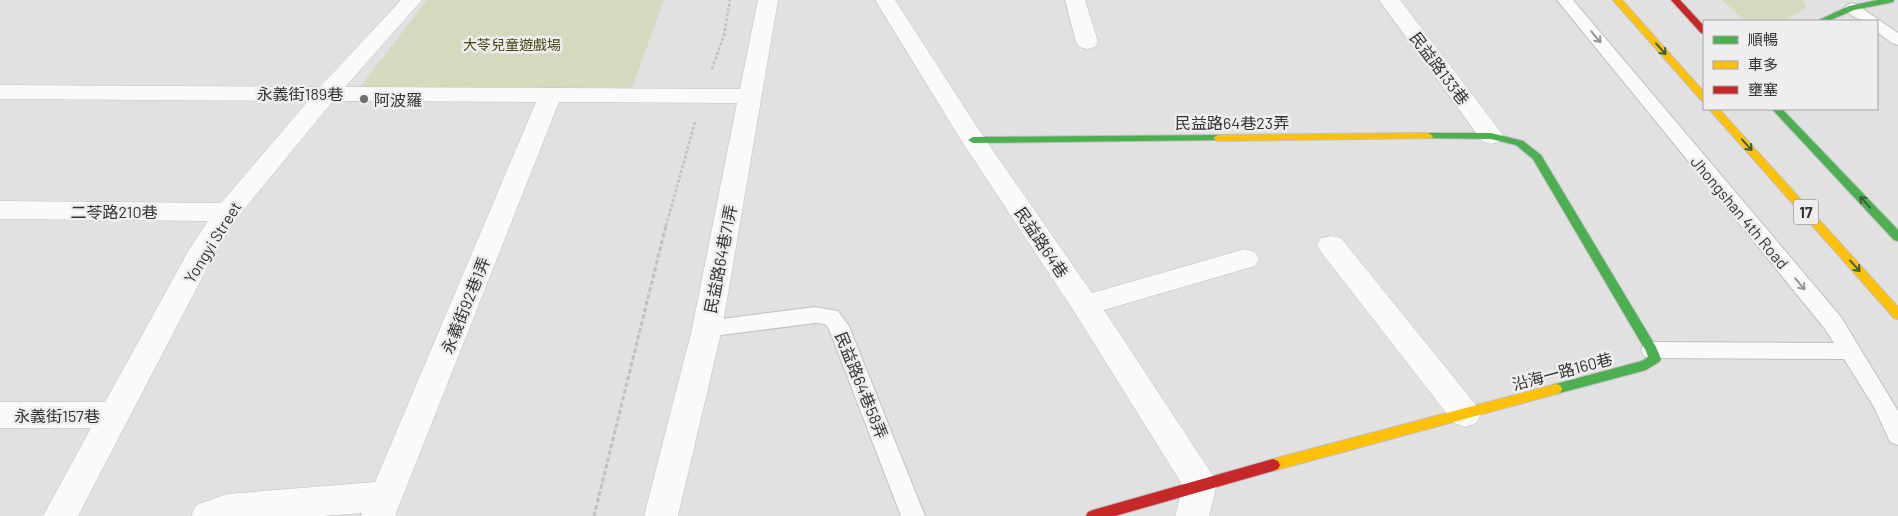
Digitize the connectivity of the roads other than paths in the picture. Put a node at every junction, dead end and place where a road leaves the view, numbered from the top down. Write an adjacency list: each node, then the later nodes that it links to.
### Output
1 (412, 0): 18 (street, Yongyi Street)
2 (768, 0): 20 (street, 民益路64巷71弄)
3 (885, 0): 27 (street, 民益路64巷)
4 (1075, 0): 16 (street)
5 (1389, 0): 26 (street, 民益路133巷)
6 (1565, 0): 37 (lane, Jhongshan 4th Road, one-way to 37)
7 (1617, 0): 21 (street, one-way to 21)
8 (1675, 0): 14 (street)
9 (1890, 0): 10 (street)
10 (1852, 8): 11 (street); 12 (lane)
11 (1823, 20)
12 (1870, 20)
13 (1878, 26): 15 (lane)
14 (1703, 30)
15 (1898, 40)
16 (1087, 42)
17 (0, 92): 18 (street, 永義街189巷)
18 (327, 93): 19 (street, 永義街189巷); 29 (street, Yongyi Street)
19 (551, 94): 20 (street, 永義街189巷); 43 (street, 永義街92巷1弄)
20 (750, 96): 35 (street, 民益路64巷71弄)
21 (1703, 97)
22 (1715, 110): 34 (street, 17, one-way to 34)
23 (1778, 110): 25 (street)
24 (1790, 110): 25 (street)
25 (1794, 127): 30 (street, one-way to 25)
26 (1492, 136): 27 (street, 民益路64巷23弄); 36 (street)
27 (973, 140): 33 (street, 民益路64巷)
28 (0, 210): 29 (street, 二苓路210巷)
29 (228, 212): 40 (street, Yongyi Street)
30 (1898, 237)
31 (1331, 245): 38 (street)
32 (1246, 259): 33 (street)
33 (1085, 305): 42 (street, 民益路64巷)
34 (1898, 315)
35 (707, 329): 46 (street, 民益路64巷71弄); 47 (lane, 民益路64巷58弄)
36 (1652, 350): 37 (lane); 38 (street, 沿海一路160巷)
37 (1851, 352): 41 (lane, Jhongshan 4th Road)
38 (1465, 414): 42 (street, 沿海一路160巷)
39 (0, 415): 40 (street, 永義街157巷)
40 (115, 415): 44 (street, Yongyi Street)
41 (1898, 435)
42 (1200, 484): 48 (street); 49 (street)
43 (382, 506): 45 (street)
44 (60, 516)
45 (208, 516)
46 (661, 516)
47 (914, 516)
48 (1093, 516)
49 (1192, 516)

